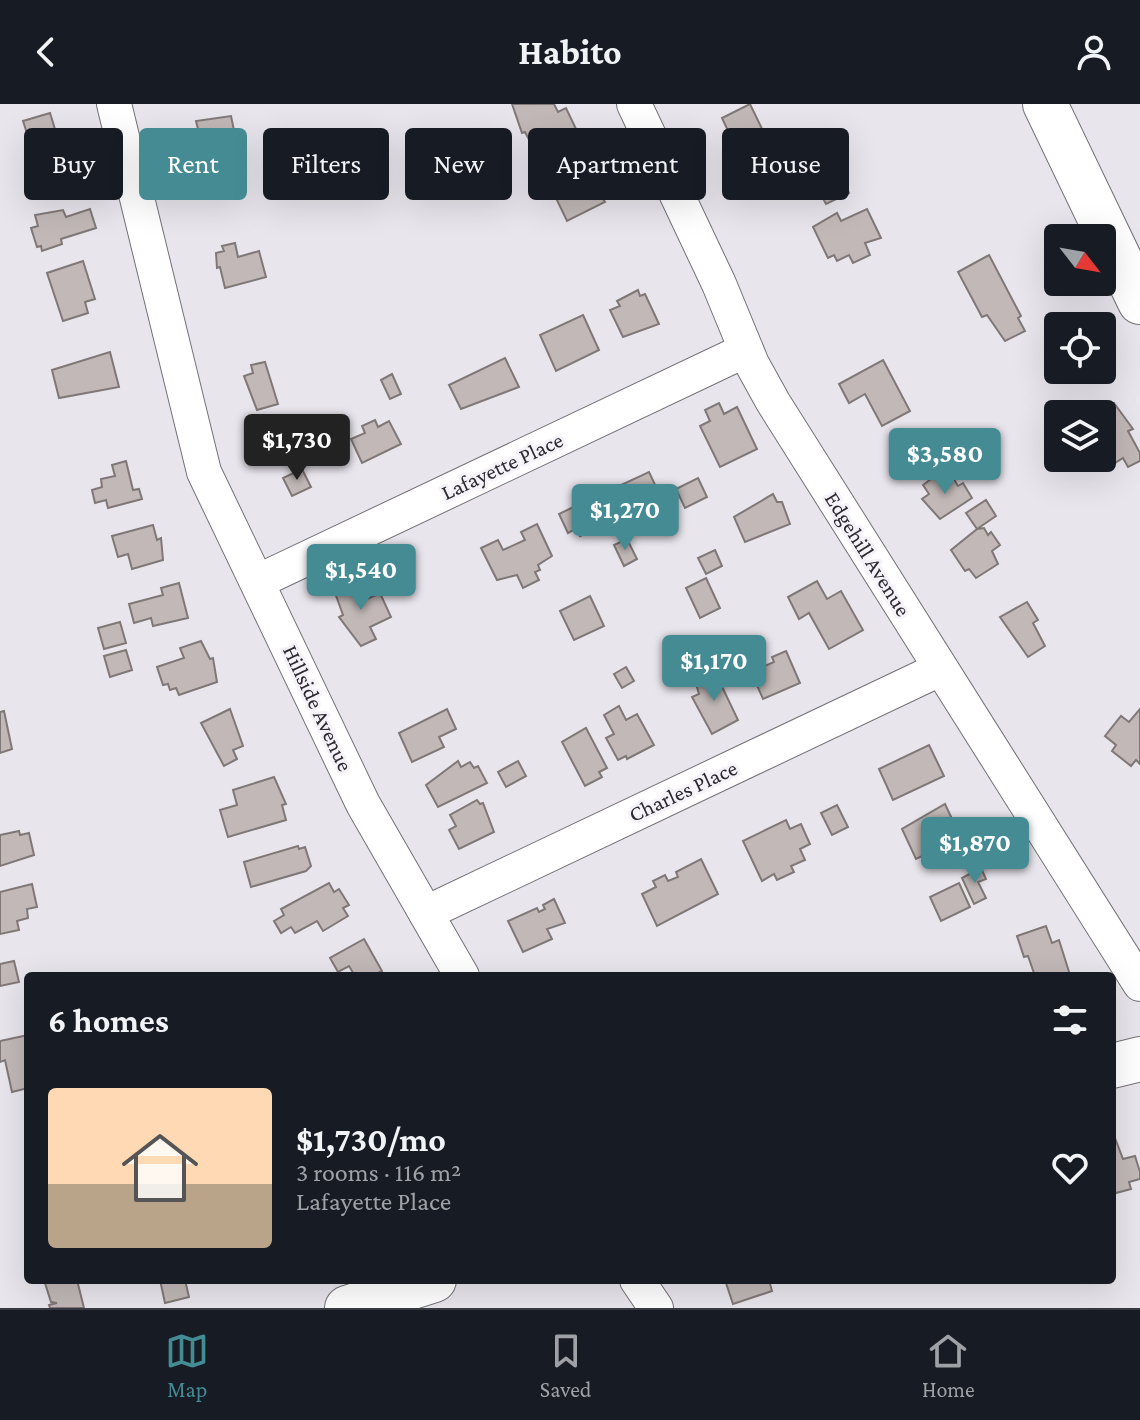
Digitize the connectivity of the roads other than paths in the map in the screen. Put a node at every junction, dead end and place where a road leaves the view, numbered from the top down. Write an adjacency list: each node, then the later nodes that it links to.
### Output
1 (114, 104): 6 (street, Hillside Avenue)
2 (634, 104): 5 (street, Edgehill Avenue)
3 (1045, 104): 4 (main road)
4 (1140, 302)
5 (746, 350): 6 (street, Lafayette Place); 7 (street, Edgehill Avenue)
6 (259, 581): 8 (street, Hillside Avenue)
7 (940, 669): 8 (street, Charles Place); 10 (street, Edgehill Avenue)
8 (426, 913): 9 (street, Hillside Avenue)
9 (460, 972)
10 (1140, 984)
11 (1140, 1059): 12 (main road)
12 (1116, 1065)
13 (422, 1284): 15 (main road)
14 (640, 1284): 16 (street)
15 (347, 1308)
16 (656, 1308)

